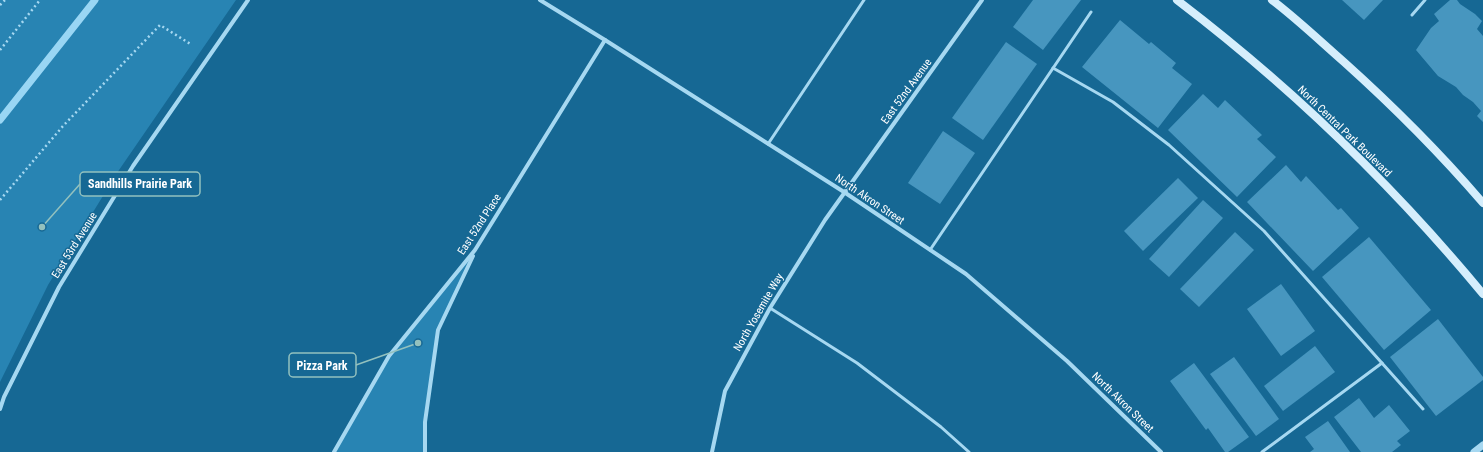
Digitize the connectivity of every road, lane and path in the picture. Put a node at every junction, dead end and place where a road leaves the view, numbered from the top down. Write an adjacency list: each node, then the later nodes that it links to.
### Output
1 (5, 0): 10 (path)
2 (40, 0): 15 (path)
3 (248, 0): 26 (street, East 53rd Avenue)
4 (540, 0): 13 (street, North Akron Street)
5 (864, 0): 17 (lane)
6 (982, 0): 18 (street, East 52nd Avenue)
7 (1176, 0): 23 (main road, North Central Park Boulevard)
8 (1272, 0): 20 (main road)
9 (1425, 0): 12 (lane)
10 (0, 5)
11 (1091, 12): 16 (lane)
12 (1412, 15)
13 (604, 40): 17 (street, North Akron Street); 21 (street, East 52nd Place)
14 (192, 45): 19 (path)
15 (0, 50)
16 (1053, 68): 22 (lane); 25 (lane)
17 (768, 144): 18 (street, North Akron Street)
18 (844, 192): 22 (street, North Akron Street); 24 (street, North Yosemite Way)
19 (0, 200)
20 (1483, 203)
21 (475, 250): 29 (street, East 52nd Place); 30 (street)
22 (930, 250): 33 (street, North Akron Street)
23 (1483, 294)
24 (770, 308): 31 (street, North Yosemite Way); 32 (lane)
25 (1382, 363): 27 (lane); 34 (lane)
26 (0, 409)
27 (1423, 409)
28 (1483, 445): 35 (street)
29 (334, 452)
30 (425, 452)
31 (712, 452)
32 (969, 452)
33 (1161, 452)
34 (1262, 452)
35 (1474, 452)

